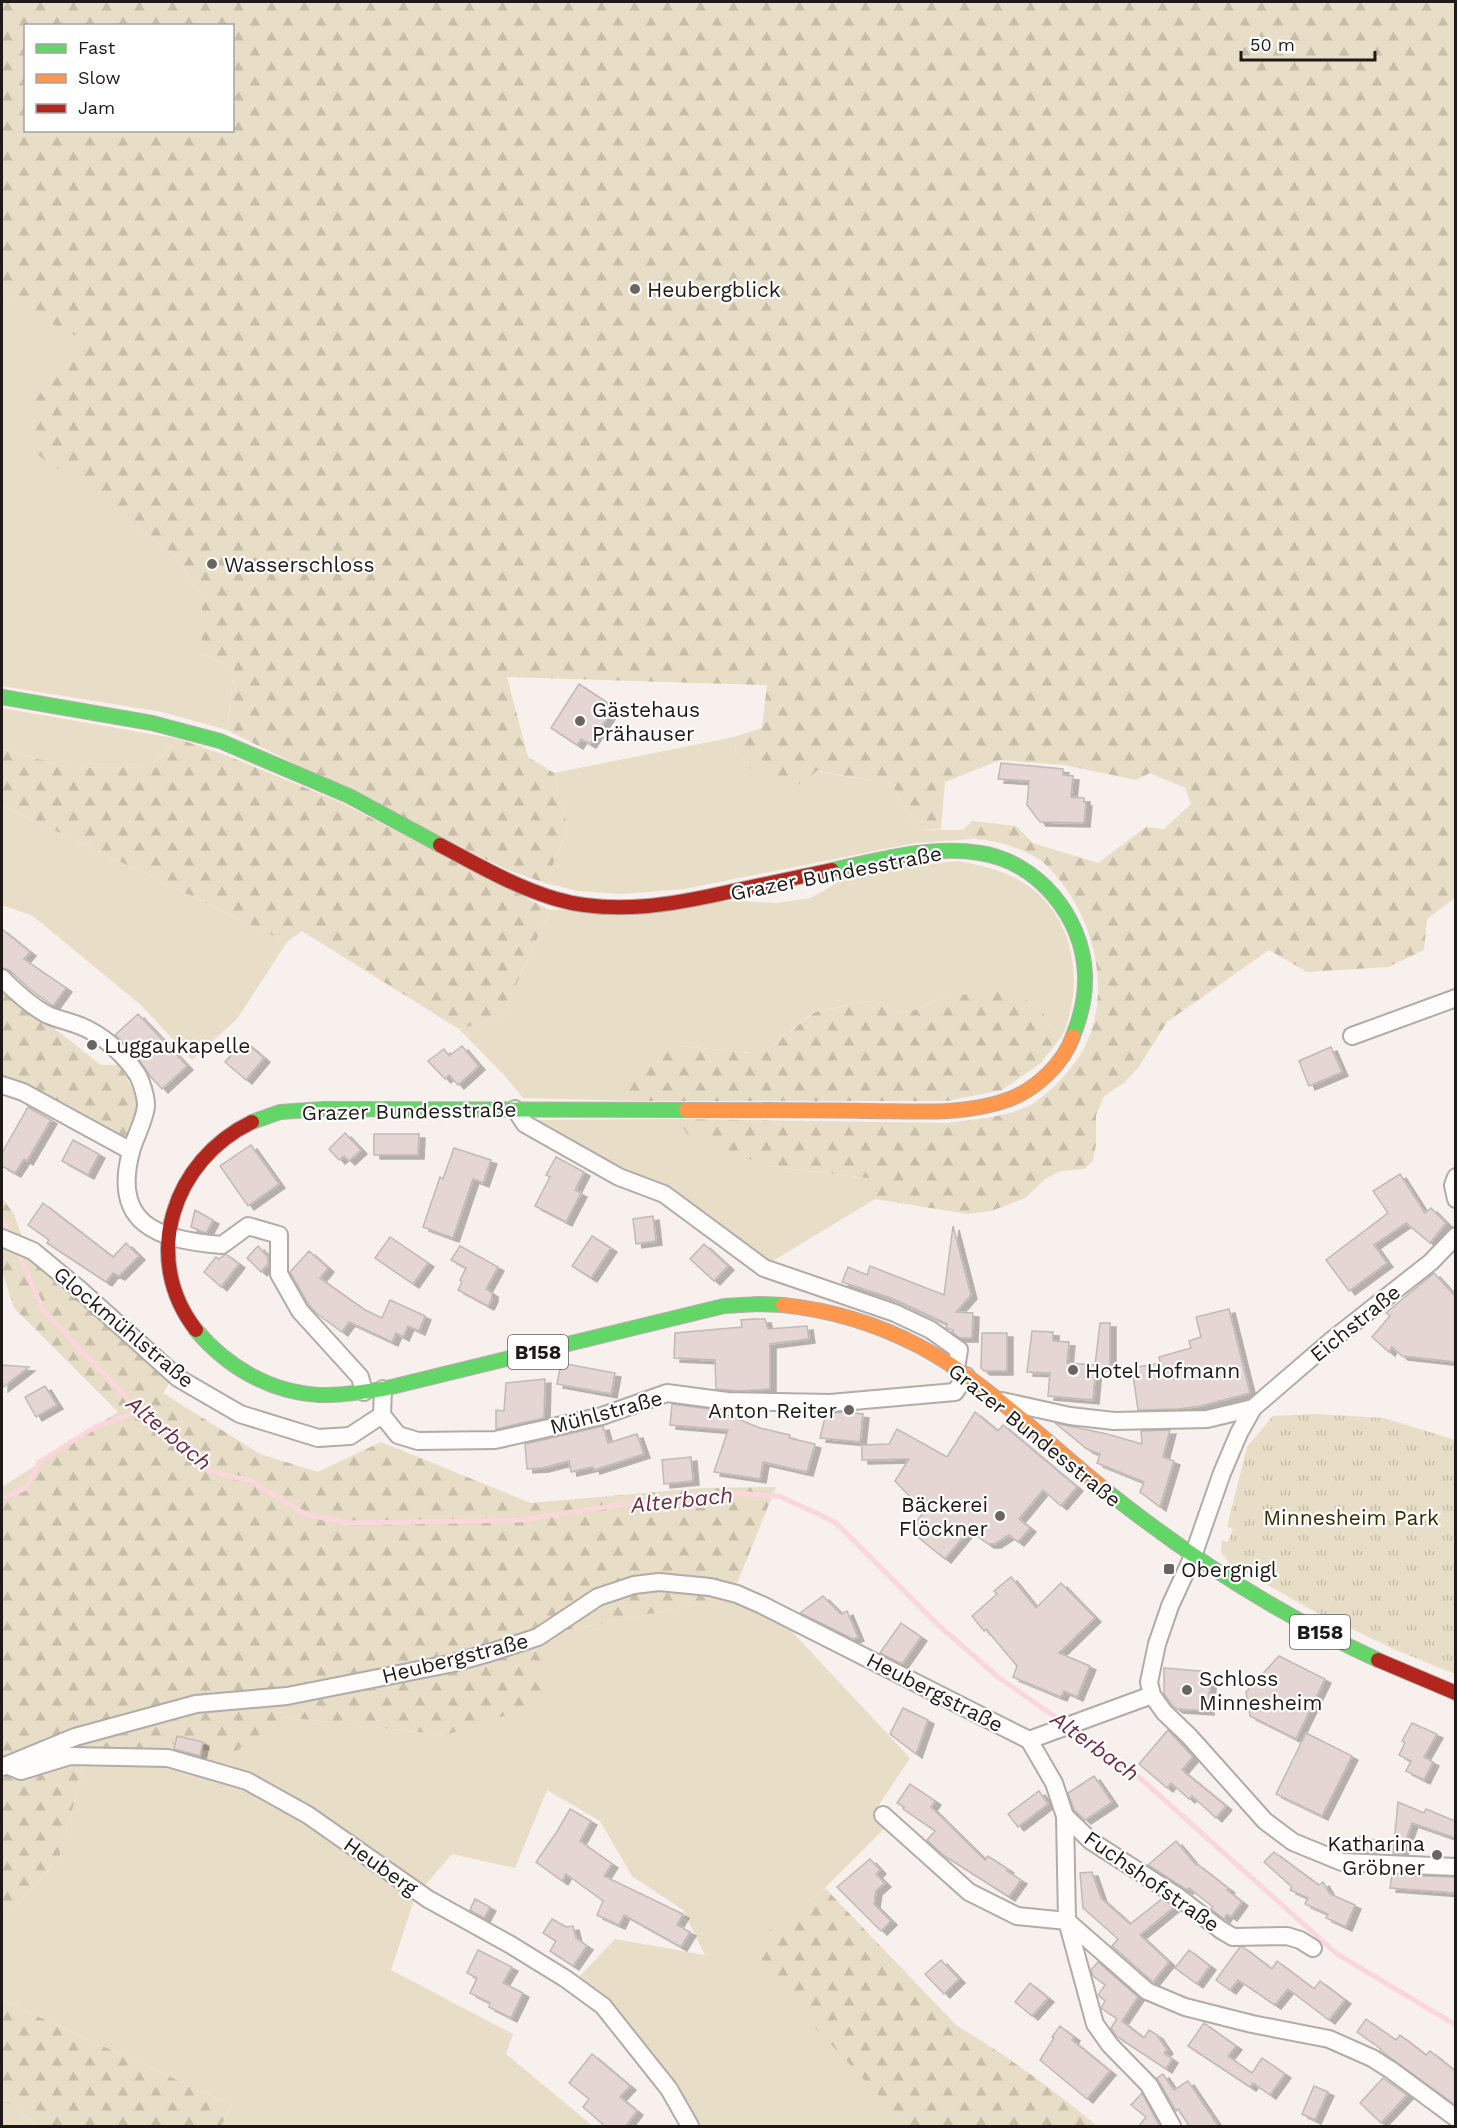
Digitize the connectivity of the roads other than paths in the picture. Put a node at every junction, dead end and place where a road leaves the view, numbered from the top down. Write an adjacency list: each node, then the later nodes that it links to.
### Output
1 (2, 697): 6 (main road, Grazer Bundesstraße / B158)
2 (2, 978): 7 (street)
3 (1455, 998): 4 (street)
4 (1352, 1036)
5 (2, 1084): 7 (street)
6 (515, 1109): 10 (main road, Grazer Bundesstraße / B158); 13 (street)
7 (131, 1151): 10 (street)
8 (1455, 1176): 9 (street)
9 (1455, 1199)
10 (168, 1236): 15 (main road, Grazer Bundesstraße / B158); 15 (street)
11 (1455, 1236): 17 (street, Eichstraße)
12 (2, 1238): 18 (street, Glockmühlstraße)
13 (961, 1372): 14 (main road, Grazer Bundesstraße / B158); 16 (main road, Grazer Bundesstraße / B158); 18 (street, Mühlstraße)
14 (383, 1389): 15 (main road, Grazer Bundesstraße / B158); 18 (street)
15 (364, 1392)
16 (997, 1400): 17 (street, Eichstraße); 19 (main road, Grazer Bundesstraße / B158)
17 (1252, 1408): 19 (street, Eichstraße)
18 (382, 1415)
19 (1193, 1556): 20 (main road, B158); 21 (street)
20 (1455, 1693)
21 (1152, 1695): 22 (street, Heubergstraße); 26 (street)
22 (1029, 1740): 23 (street, Heubergstraße); 25 (street)
23 (3, 1764): 30 (street, Heuberg)
24 (883, 1815): 27 (street)
25 (1065, 1816): 27 (street); 28 (street, Fuchshofstraße)
26 (1455, 1867)
27 (1067, 1921): 29 (street); 31 (street)
28 (1313, 1948)
29 (1455, 2118)
30 (690, 2127)
31 (1172, 2127)

